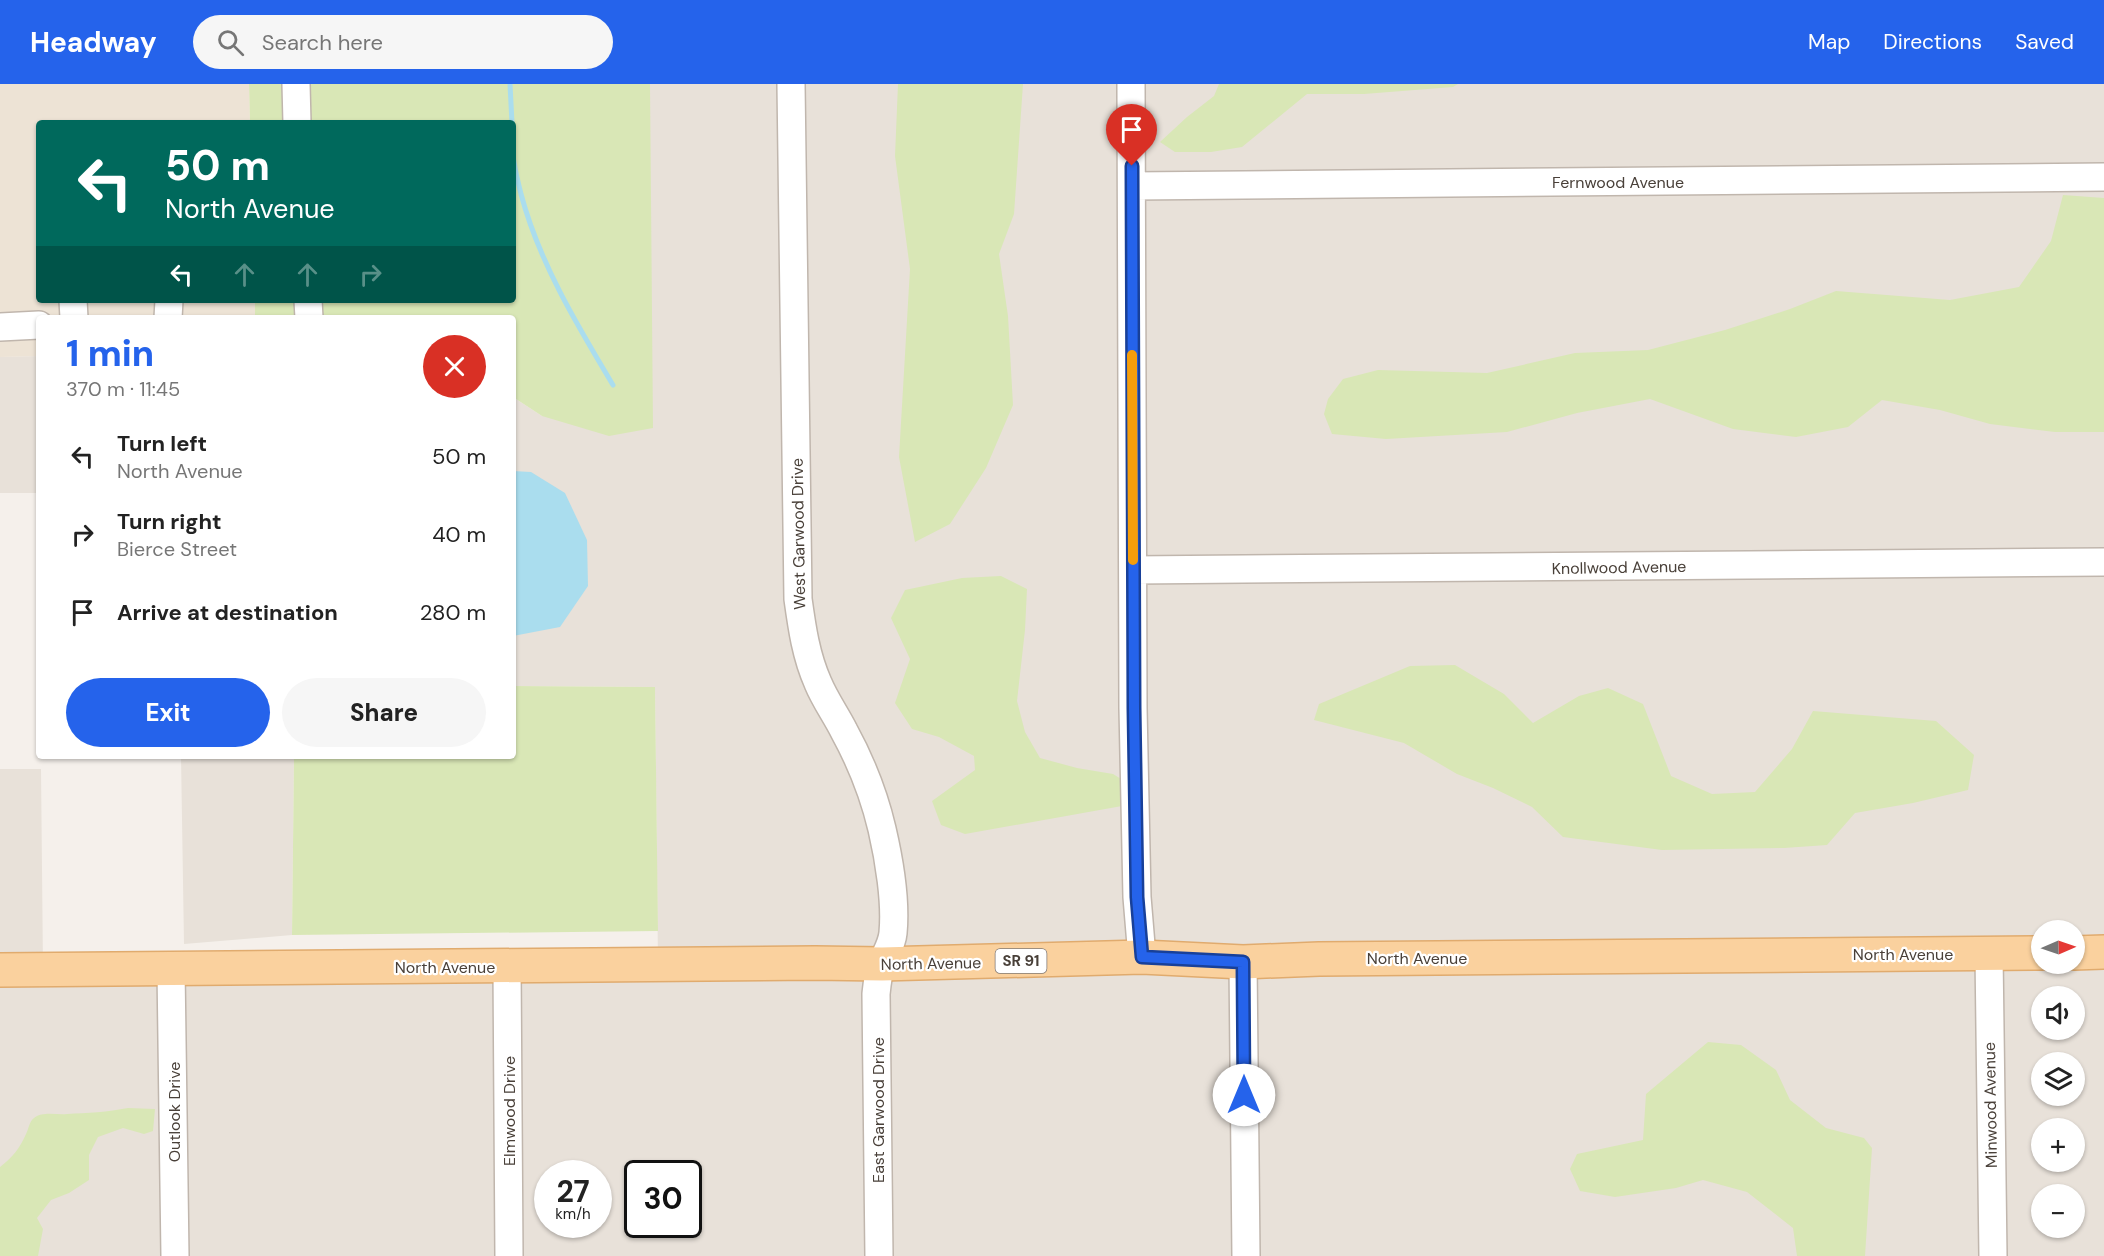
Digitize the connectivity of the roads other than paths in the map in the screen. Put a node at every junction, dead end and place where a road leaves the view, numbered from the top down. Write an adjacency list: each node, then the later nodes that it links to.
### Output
1 (296, 84): 4 (street)
2 (791, 84): 17 (street, West Garwood Drive)
3 (1131, 84): 6 (street)
4 (297, 120)
5 (2104, 177): 6 (street, Fernwood Avenue)
6 (1132, 186): 10 (street)
7 (36, 325): 8 (street)
8 (0, 327)
9 (2104, 562): 10 (street, Knollwood Avenue)
10 (1133, 570): 15 (street)
11 (2104, 952): 13 (main road)
12 (2031, 953): 14 (main road, North Avenue / SR 91)
13 (2085, 953)
14 (1989, 954): 16 (main road, North Avenue / SR 91); 25 (street, Minwood Avenue)
15 (1142, 957): 16 (main road, North Avenue / SR 91); 17 (main road, North Avenue / SR 91)
16 (1243, 962): 24 (street)
17 (882, 964): 18 (main road, North Avenue / SR 91); 23 (street, East Garwood Drive)
18 (507, 966): 19 (main road, North Avenue / SR 91); 22 (street, Elmwood Drive)
19 (171, 969): 20 (main road, North Avenue / SR 91); 21 (street, Outlook Drive)
20 (0, 970)
21 (175, 1256)
22 (509, 1256)
23 (879, 1256)
24 (1246, 1256)
25 (1993, 1256)

